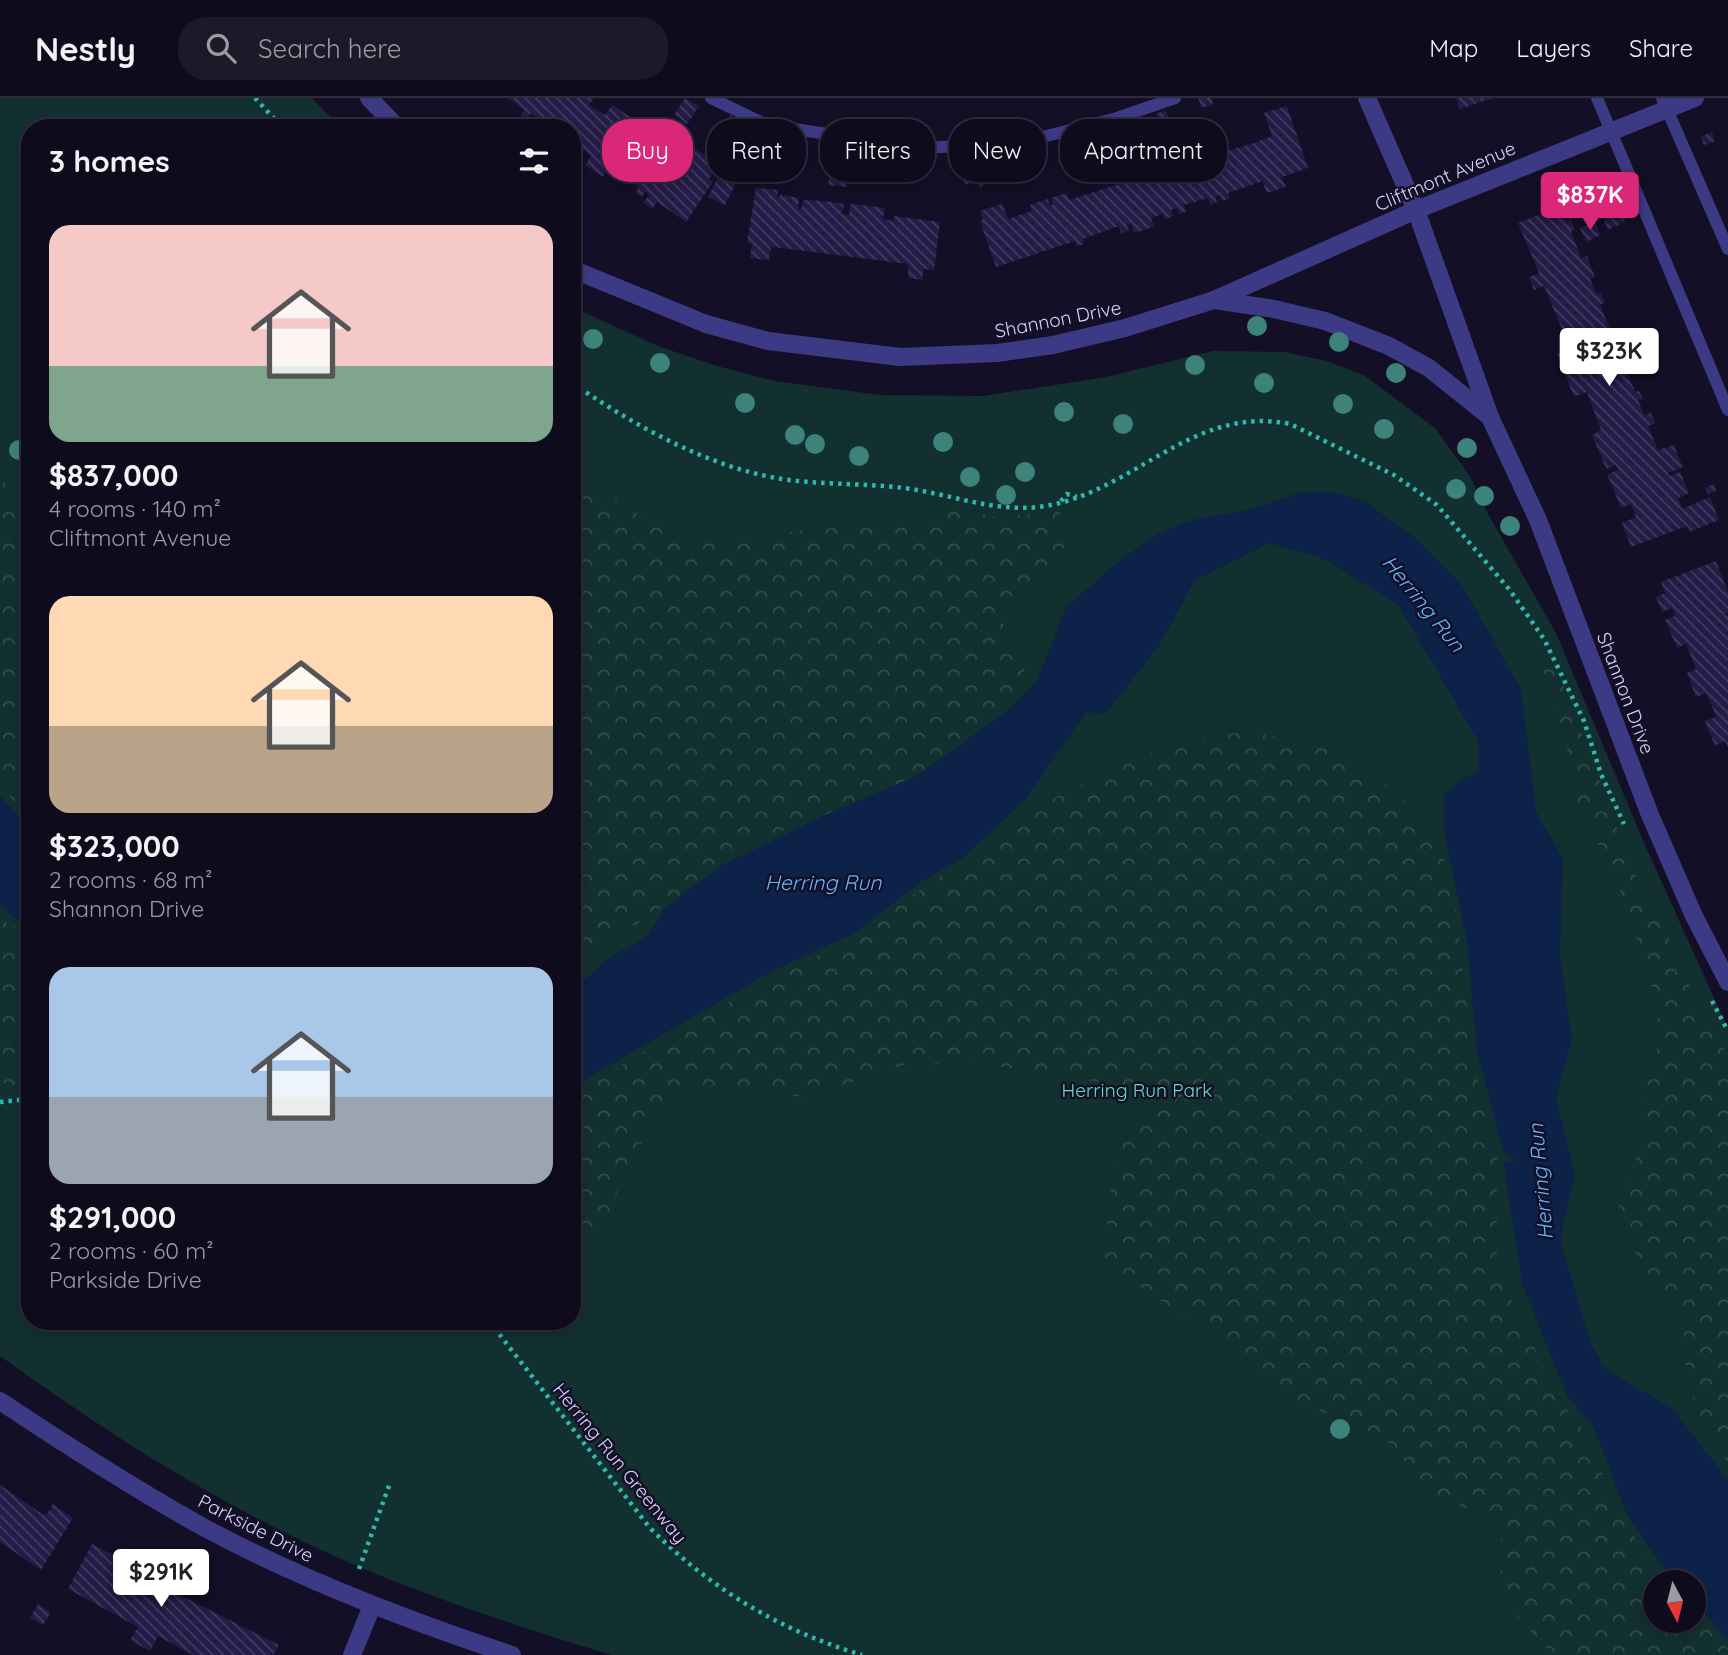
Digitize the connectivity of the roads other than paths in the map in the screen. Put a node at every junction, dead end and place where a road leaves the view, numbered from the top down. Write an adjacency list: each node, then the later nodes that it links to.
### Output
1 (369, 98): 9 (street)
2 (711, 98): 7 (lane)
3 (1175, 98): 7 (lane)
4 (1367, 98): 11 (street, Shannon Drive)
5 (1597, 98): 10 (lane)
6 (1695, 98): 8 (street, Cliftmont Avenue)
7 (1136, 104)
8 (1664, 104): 10 (street, Cliftmont Avenue); 12 (lane)
9 (389, 119)
10 (1611, 131): 11 (street, Cliftmont Avenue); 15 (lane)
11 (1416, 210): 14 (street, Cliftmont Avenue); 16 (street, Shannon Drive)
12 (1728, 249)
13 (581, 273): 14 (street, Shannon Drive)
14 (1214, 300): 16 (street, Shannon Drive)
15 (1728, 410)
16 (1490, 417): 17 (street, Shannon Drive)
17 (1728, 982)
18 (0, 1401): 19 (street, Parkside Drive)
19 (372, 1606): 20 (street); 21 (street, Parkside Drive)
20 (352, 1655)
21 (512, 1655)

